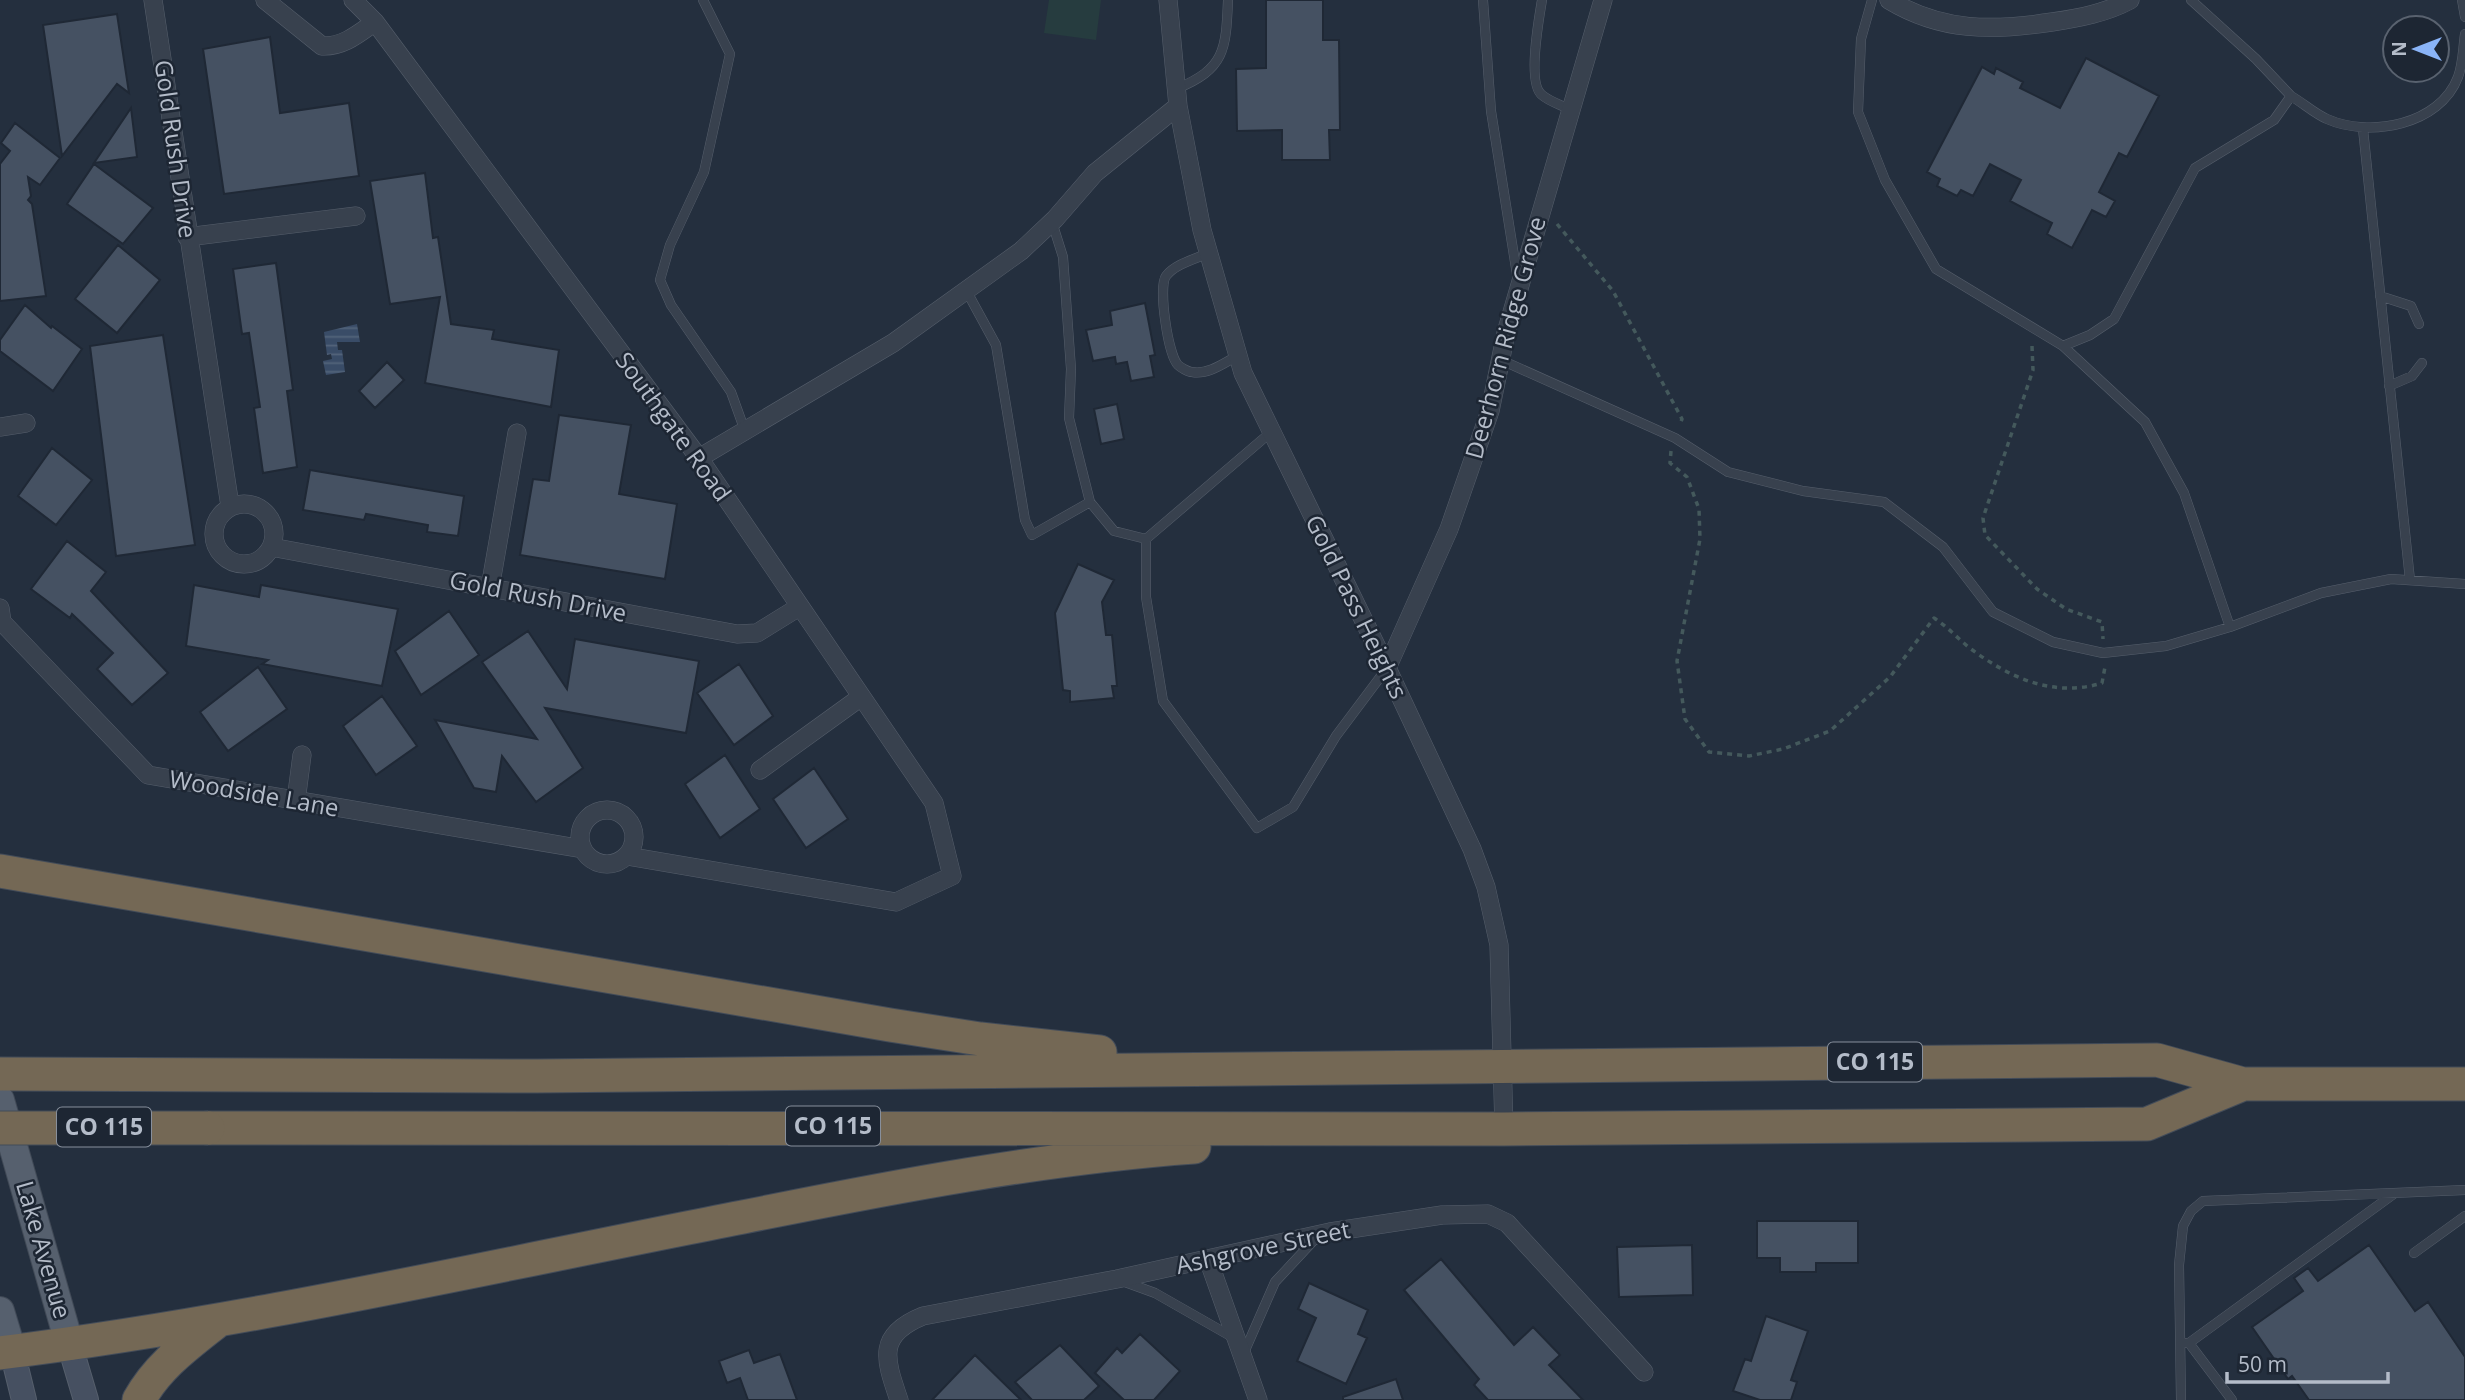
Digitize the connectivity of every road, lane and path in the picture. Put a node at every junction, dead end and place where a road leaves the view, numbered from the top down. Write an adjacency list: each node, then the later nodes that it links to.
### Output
1 (153, 0): 25 (street, Gold Rush Drive)
2 (265, 0): 16 (street)
3 (353, 0): 16 (street, Southgate Road)
4 (703, 0): 39 (lane)
5 (1168, 0): 19 (street, Gold Pass Heights)
6 (1228, 0): 19 (lane)
7 (1483, 0): 27 (lane)
8 (1542, 0): 20 (lane)
9 (1603, 0): 20 (street, Deerhorn Ridge Grove)
10 (1872, 0): 31 (lane)
11 (1889, 0): 12 (street)
12 (2130, 0)
13 (2191, 0): 18 (lane)
14 (2462, 0): 15 (lane)
15 (2465, 17)
16 (375, 22): 43 (street, Southgate Road)
17 (2465, 34): 21 (lane)
18 (2291, 96): 21 (lane); 32 (lane)
19 (1177, 97): 24 (street); 26 (street, Gold Pass Heights)
20 (1571, 110): 22 (street, Deerhorn Ridge Grove)
21 (2363, 129): 29 (lane)
22 (1543, 206): 27 (street, Deerhorn Ridge Grove); 42 (path)
23 (356, 216): 25 (street)
24 (1052, 222): 28 (street); 44 (lane)
25 (187, 237): 45 (street, Gold Rush Drive)
26 (1209, 253): 33 (street, Gold Pass Heights); 33 (lane)
27 (1519, 289): 34 (street, Deerhorn Ridge Grove)
28 (966, 290): 39 (street); 44 (lane)
29 (2380, 296): 30 (lane); 36 (lane)
30 (2418, 324)
31 (2031, 326): 32 (lane); 54 (path)
32 (2063, 346): 53 (lane)
33 (1237, 356): 41 (street, Gold Pass Heights)
34 (1501, 360): 42 (lane); 55 (street, Deerhorn Ridge Grove)
35 (2422, 363): 36 (lane)
36 (2389, 386): 48 (lane)
37 (26, 423): 38 (street)
38 (0, 426)
39 (745, 431): 43 (street)
40 (517, 433): 50 (street)
41 (1270, 433): 46 (lane); 55 (street, Gold Pass Heights)
42 (1675, 438): 54 (lane); 54 (path)
43 (699, 458): 51 (street, Southgate Road)
44 (1090, 502): 46 (lane)
45 (230, 506): 47 (street); 47 (street)
46 (1146, 539): 55 (lane)
47 (271, 547): 50 (street, Gold Rush Drive)
48 (2410, 580): 49 (lane); 53 (lane)
49 (2465, 584)
50 (490, 588): 51 (street, Gold Rush Drive)
51 (799, 607): 56 (street, Southgate Road)
52 (0, 608): 59 (street, Woodside Lane)
53 (2230, 627): 54 (lane)
54 (2103, 653)
55 (1387, 668): 64 (street, Gold Pass Heights)
56 (861, 697): 58 (street); 62 (street, Southgate Road)
57 (302, 755): 59 (street)
58 (760, 770)
59 (296, 800): 60 (street, Woodside Lane)
60 (583, 849): 62 (street); 62 (street)
61 (0, 852): 63 (highway)
62 (627, 856)
63 (14, 872): 65 (highway)
64 (1504, 1066): 65 (highway, CO 115); 67 (highway, CO 115); 72 (street, Gold Pass Heights)
65 (1294, 1069): 66 (highway, CO 115)
66 (0, 1074)
67 (2243, 1084): 68 (highway, CO 115); 72 (highway, CO 115)
68 (2465, 1084)
69 (0, 1100): 84 (main road, Lake Avenue)
70 (0, 1128): 71 (highway, CO 115, bridge)
71 (1457, 1129): 72 (highway, CO 115); 81 (highway)
72 (1504, 1129)
73 (2465, 1190): 74 (lane)
74 (2397, 1192): 83 (lane); 83 (lane)
75 (2465, 1216): 77 (lane)
76 (1321, 1234): 78 (street, Ashgrove Street); 86 (lane); 87 (street, Ashgrove Street)
77 (2414, 1253)
78 (1208, 1259): 79 (street, Ashgrove Street); 82 (street)
79 (1117, 1279): 82 (lane); 91 (street, Ashgrove Street)
80 (0, 1311): 85 (main road)
81 (218, 1320): 84 (highway); 90 (highway)
82 (1236, 1339): 86 (street)
83 (2185, 1343): 93 (lane); 94 (lane)
84 (70, 1346): 85 (highway); 89 (main road, Lake Avenue)
85 (6, 1352): 88 (main road)
86 (1243, 1357): 92 (street)
87 (1644, 1372)
88 (24, 1400)
89 (86, 1400)
90 (139, 1400)
91 (899, 1400)
92 (1258, 1400)
93 (2181, 1400)
94 (2232, 1400)

